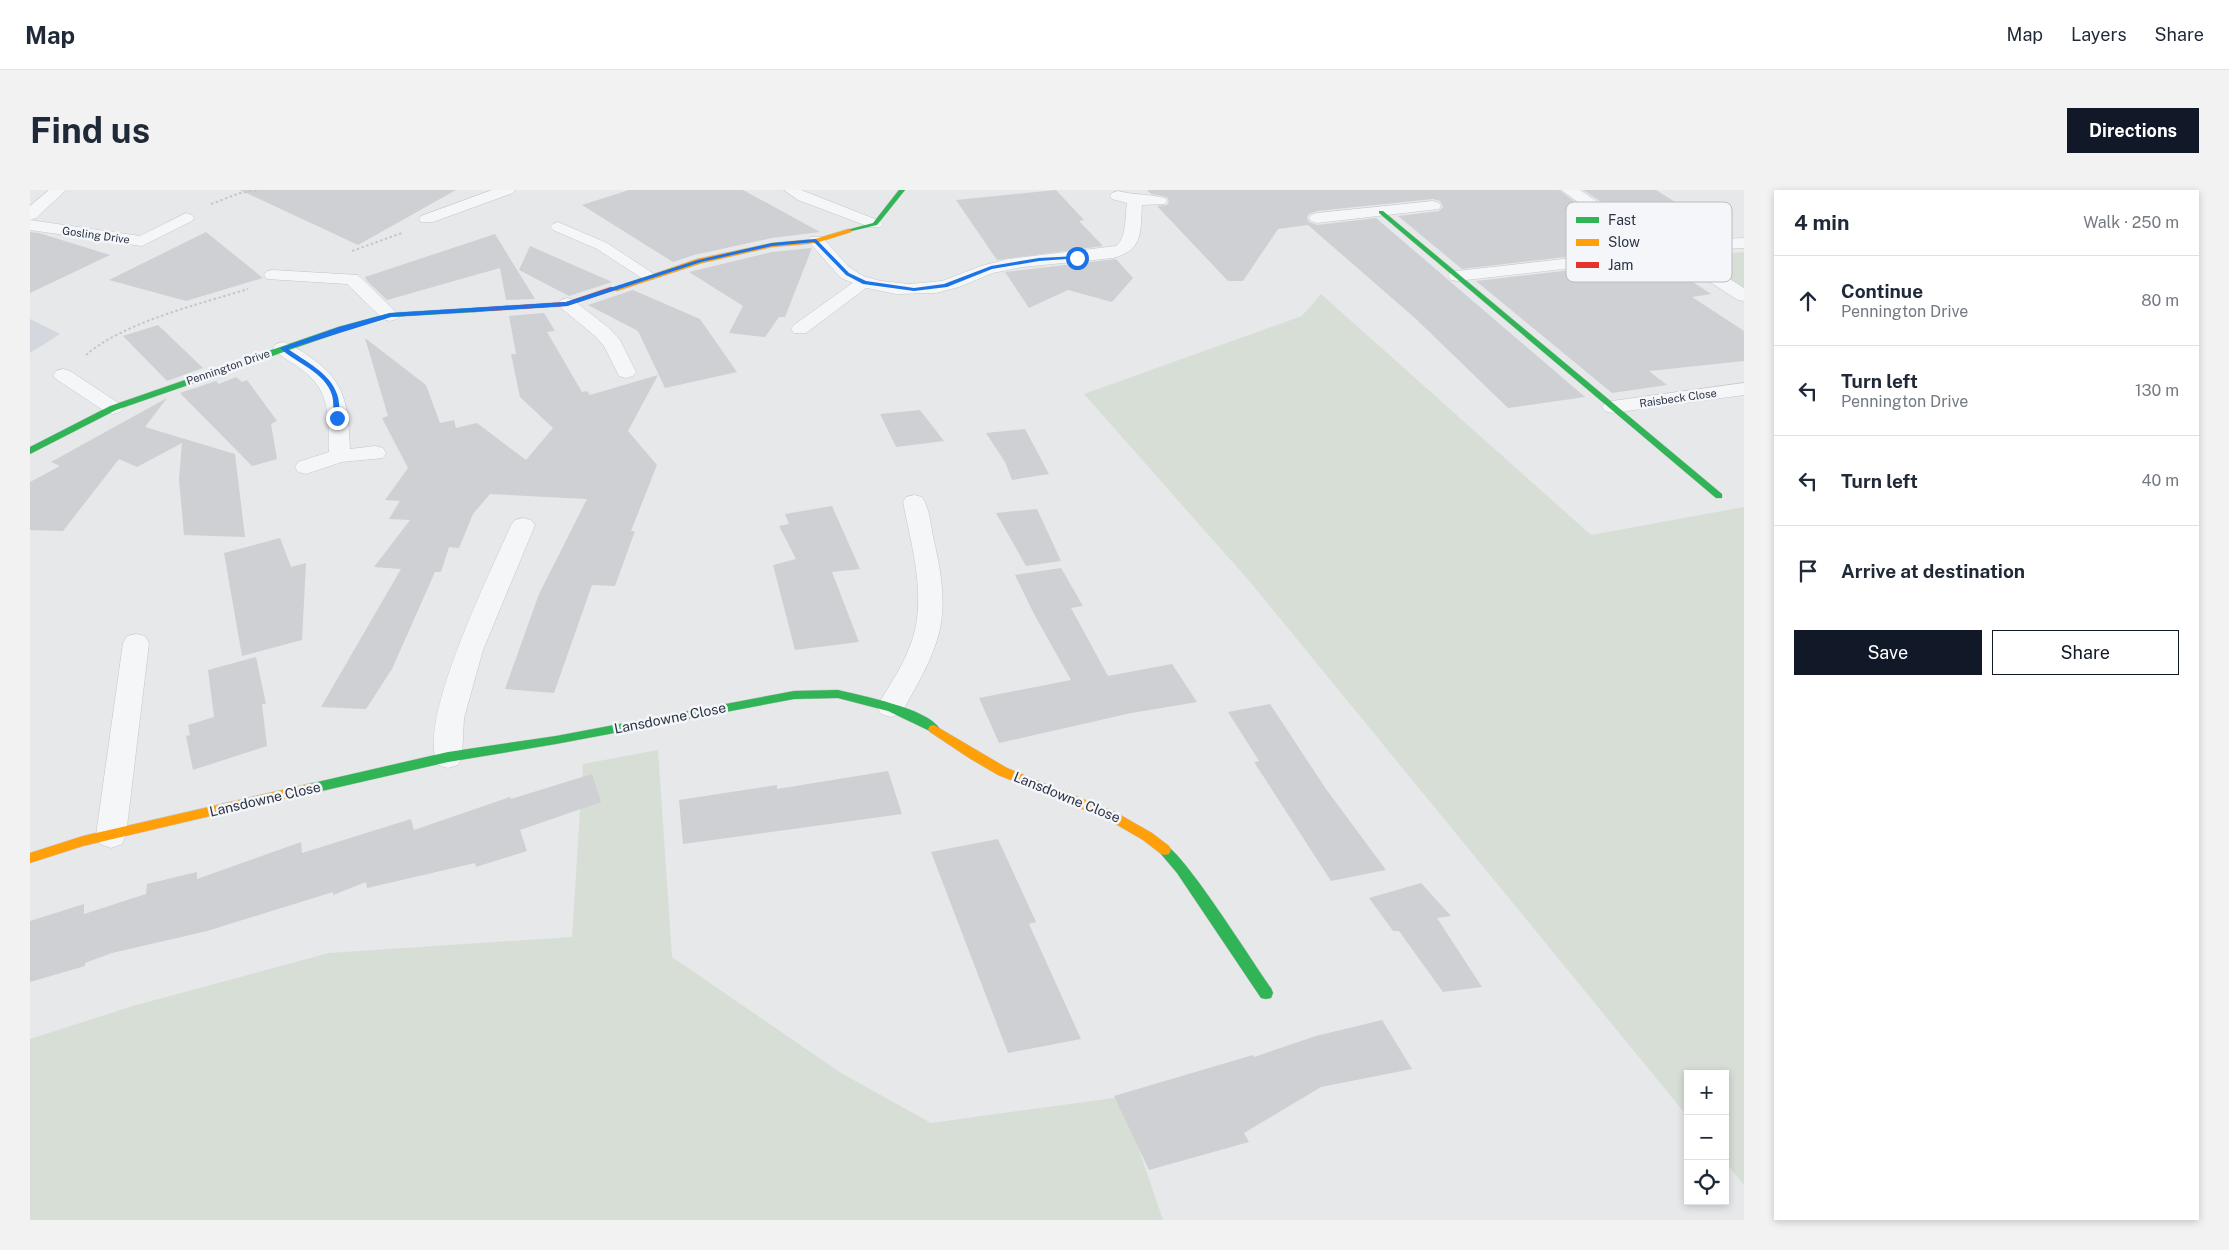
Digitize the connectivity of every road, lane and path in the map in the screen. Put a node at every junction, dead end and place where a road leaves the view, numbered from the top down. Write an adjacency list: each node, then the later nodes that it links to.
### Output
1 (58, 190): 10 (street)
2 (507, 190): 12 (street)
3 (791, 190): 14 (lane)
4 (902, 190): 14 (street)
5 (1570, 190): 7 (street)
6 (1159, 201): 24 (street)
7 (1588, 202)
8 (1433, 206): 9 (street)
9 (1381, 212): 13 (street); 23 (street)
10 (30, 215)
11 (186, 218): 15 (street, Gosling Drive)
12 (426, 218): 18 (path)
13 (1317, 218)
14 (874, 224): 17 (street, Pennington Drive)
15 (30, 225)
16 (558, 226): 22 (lane)
17 (816, 241): 22 (street, Pennington Drive); 24 (street)
18 (348, 252)
19 (1566, 264): 23 (street)
20 (273, 275): 21 (street)
21 (292, 276): 28 (street); 32 (path)
22 (649, 276): 27 (street, Pennington Drive)
23 (1457, 276): 34 (street)
24 (864, 282): 29 (lane)
25 (1722, 282): 26 (street)
26 (1744, 296)
27 (567, 304): 28 (street, Pennington Drive); 31 (street)
28 (390, 315): 30 (street, Pennington Drive)
29 (800, 329)
30 (283, 348): 35 (street, Pennington Drive); 38 (street)
31 (626, 372)
32 (63, 375): 35 (street)
33 (1744, 389): 34 (street, Raisbeck Close)
34 (1612, 407): 40 (street)
35 (113, 408): 36 (street, Pennington Drive)
36 (30, 450)
37 (376, 453): 38 (street)
38 (340, 456): 39 (street)
39 (306, 467)
40 (1719, 496)
41 (914, 502): 44 (street)
42 (523, 525): 45 (street)
43 (136, 643): 46 (street)
44 (891, 707): 45 (street, Lansdowne Close); 48 (street, Lansdowne Close)
45 (448, 757): 46 (street, Lansdowne Close)
46 (111, 835): 47 (street, Lansdowne Close)
47 (30, 858)
48 (1266, 993)

